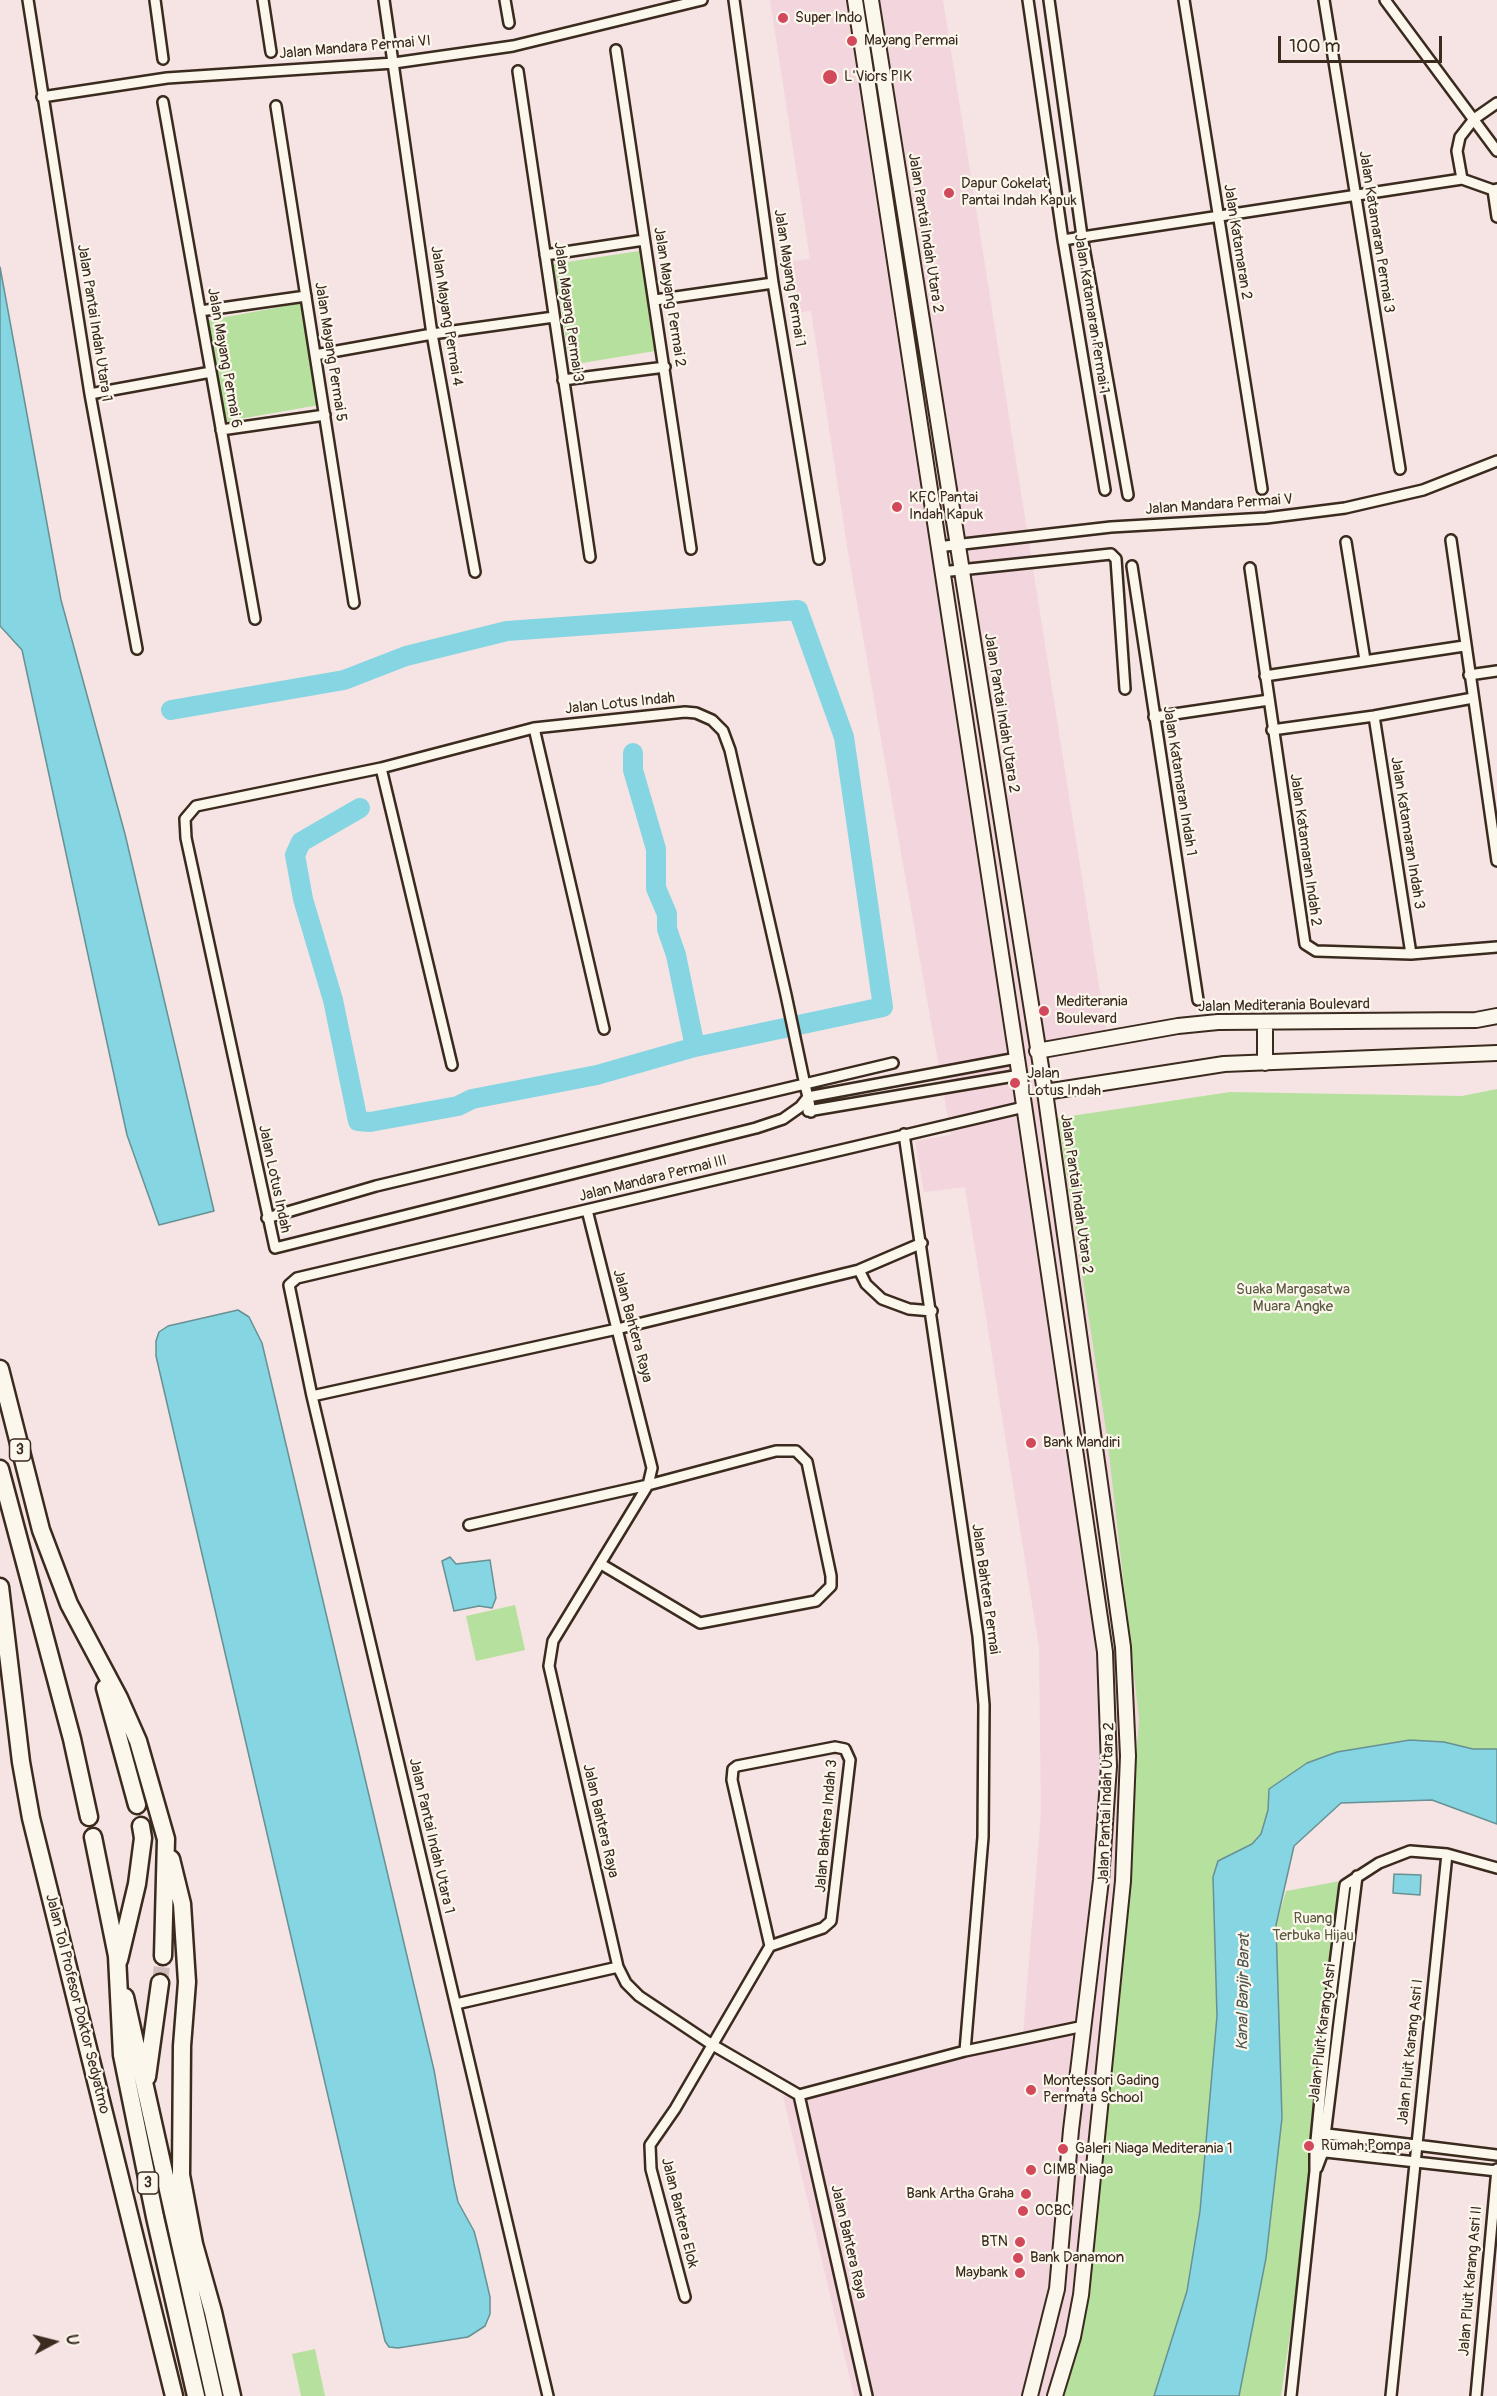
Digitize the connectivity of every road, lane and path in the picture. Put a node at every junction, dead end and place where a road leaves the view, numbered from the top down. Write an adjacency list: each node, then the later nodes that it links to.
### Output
1 (28, 0): 21 (street, Jalan Pantai Indah Utara 1)
2 (155, 0): 18 (street)
3 (263, 0): 17 (street)
4 (384, 0): 19 (street, Jalan Mayang Permai 4)
5 (505, 0): 15 (street)
6 (702, 0): 19 (street, Jalan Mandara Permai VI)
7 (734, 0): 36 (street, Jalan Mayang Permai 1)
8 (855, 0): 57 (street, Jalan Pantai Indah Utara 2)
9 (871, 0): 56 (street, Jalan Pantai Indah Utara 2)
10 (1029, 0): 34 (street, Jalan Katamaran Permai 1)
11 (1049, 0): 32 (street)
12 (1184, 0): 30 (street, Jalan Katamaran 2)
13 (1324, 0): 29 (street, Jalan Katamaran Permai 3)
14 (1385, 0): 25 (street)
15 (509, 23)
16 (616, 50): 33 (street, Jalan Mayang Permai 2)
17 (271, 51)
18 (163, 59)
19 (394, 63): 21 (street, Jalan Mandara Permai VI); 41 (street, Jalan Mayang Permai 4)
20 (518, 71): 35 (street, Jalan Mayang Permai 3)
21 (42, 98): 46 (street, Jalan Pantai Indah Utara 1)
22 (163, 102): 39 (street, Jalan Mayang Permai 6)
23 (1497, 103): 25 (street)
24 (276, 106): 37 (street, Jalan Mayang Permai 5)
25 (1474, 119): 26 (street); 27 (street)
26 (1497, 152)
27 (1462, 179): 28 (street); 29 (street)
28 (1495, 190): 31 (street)
29 (1354, 194): 30 (street); 50 (street, Jalan Katamaran Permai 3)
30 (1217, 216): 32 (street); 51 (street, Jalan Katamaran 2)
31 (1497, 217)
32 (1082, 236): 34 (street); 53 (street)
33 (644, 240): 35 (street); 38 (street, Jalan Mayang Permai 2)
34 (1063, 240): 52 (street, Jalan Katamaran Permai 1)
35 (545, 255): 40 (street, Jalan Mayang Permai 3)
36 (773, 283): 38 (street); 60 (street, Jalan Mayang Permai 1)
37 (306, 296): 39 (street); 42 (street, Jalan Mayang Permai 5)
38 (655, 300): 43 (street, Jalan Mayang Permai 2)
39 (200, 311): 44 (street, Jalan Mayang Permai 6)
40 (554, 317): 41 (street); 45 (street, Jalan Mayang Permai 3)
41 (432, 334): 42 (street); 64 (street, Jalan Mayang Permai 4)
42 (315, 355): 47 (street, Jalan Mayang Permai 5)
43 (665, 367): 45 (street); 58 (street, Jalan Mayang Permai 2)
44 (211, 372): 46 (street); 48 (street, Jalan Mayang Permai 6)
45 (563, 380): 59 (street, Jalan Mayang Permai 3)
46 (90, 394): 69 (street, Jalan Pantai Indah Utara 1)
47 (325, 415): 48 (street); 66 (street, Jalan Mayang Permai 5)
48 (221, 430): 67 (street, Jalan Mayang Permai 6)
49 (1497, 461): 56 (street, Jalan Mandara Permai V)
50 (1400, 469)
51 (1262, 489)
52 (1106, 490)
53 (1128, 495)
54 (1451, 540): 68 (street)
55 (1346, 542): 70 (street)
56 (959, 545): 57 (street, Jalan Mandara Permai V); 63 (street, Jalan Pantai Indah Utara 2)
57 (937, 547): 65 (street, Jalan Pantai Indah Utara 2)
58 (691, 549)
59 (590, 557)
60 (819, 559)
61 (1132, 566): 78 (street, Jalan Katamaran Indah 1)
62 (1250, 568): 73 (street, Jalan Katamaran Indah 2)
63 (963, 570): 65 (street); 74 (street); 86 (street, Jalan Pantai Indah Utara 2)
64 (475, 572)
65 (941, 572): 92 (street, Jalan Pantai Indah Utara 2)
66 (354, 603)
67 (255, 619)
68 (1464, 646): 70 (street); 72 (street)
69 (137, 649)
70 (1365, 660): 73 (street)
71 (1497, 671): 72 (street)
72 (1469, 675): 75 (street)
73 (1265, 676): 76 (street, Jalan Katamaran Indah 2)
74 (1125, 689)
75 (1473, 698): 77 (street); 82 (street)
76 (1269, 700): 78 (street); 80 (street, Jalan Katamaran Indah 2)
77 (1374, 716): 80 (street); 84 (street, Jalan Katamaran Indah 3)
78 (1154, 717): 85 (street, Jalan Katamaran Indah 1)
79 (534, 728): 81 (street, Jalan Lotus Indah); 89 (street); 97 (street, Jalan Lotus Indah)
80 (1272, 730): 84 (street, Jalan Katamaran Indah 2)
81 (381, 768): 95 (street); 105 (street, Jalan Lotus Indah)
82 (1497, 861)
83 (1497, 947): 84 (street, Jalan Katamaran Indah 2)
84 (1411, 954)
85 (1198, 1000)
86 (1030, 1005): 90 (street, Jalan Pantai Indah Utara 2); 96 (street)
87 (1497, 1016): 88 (street, Jalan Mediterania Boulevard)
88 (1265, 1022): 90 (street, Jalan Mediterania Boulevard); 93 (street)
89 (604, 1029)
90 (1037, 1051): 98 (street, Jalan Pantai Indah Utara 2)
91 (1497, 1053): 93 (street)
92 (1017, 1058): 96 (street, Jalan Pantai Indah Utara 2); 99 (street)
93 (1265, 1063): 98 (street)
94 (893, 1064): 97 (street)
95 (452, 1065)
96 (1020, 1074): 101 (street, Jalan Pantai Indah Utara 2); 102 (street)
97 (805, 1085): 99 (street, Jalan Lotus Indah); 105 (street)
98 (1045, 1092): 157 (street, Jalan Pantai Indah Utara 2)
99 (808, 1096): 100 (street, Jalan Lotus Indah); 102 (street, Jalan Lotus Indah)
100 (800, 1107): 102 (street); 105 (street, Jalan Lotus Indah)
101 (1024, 1107): 103 (street, Jalan Mandara Permai III); 136 (street, Jalan Pantai Indah Utara 2)
102 (811, 1112)
103 (904, 1134): 104 (street, Jalan Mandara Permai III); 106 (street, Jalan Bahtera Permai)
104 (587, 1210): 108 (street, Jalan Mandara Permai III); 110 (street, Jalan Bahtera Raya)
105 (267, 1218)
106 (922, 1243): 107 (street); 109 (street, Jalan Bahtera Permai)
107 (859, 1270): 109 (street); 110 (street)
108 (290, 1282): 112 (street, Jalan Pantai Indah Utara 1)
109 (932, 1311): 138 (street, Jalan Bahtera Permai)
110 (617, 1329): 112 (street); 114 (street, Jalan Bahtera Raya)
111 (0, 1369): 119 (highway, 3)
112 (312, 1396): 135 (street, Jalan Pantai Indah Utara 1)
113 (0, 1469): 121 (highway, 3)
114 (648, 1485): 115 (street); 116 (street, Jalan Bahtera Raya); 116 (street)
115 (469, 1525)
116 (601, 1564): 133 (street, Jalan Bahtera Raya)
117 (0, 1587): 118 (highway, Jalan Tol Profesor Doktor Sedyatmo / 3)
118 (1, 1606): 148 (highway, Jalan Tol Profesor Doktor Sedyatmo / 3)
119 (94, 1653): 120 (highway); 124 (highway, 3)
120 (137, 1805)
121 (89, 1817)
122 (141, 1826): 132 (highway)
123 (93, 1837): 132 (highway, Jalan Tol Profesor Doktor Sedyatmo / 3)
124 (166, 1839): 131 (highway, 3); 153 (highway)
125 (1447, 1854): 126 (street); 127 (street); 142 (street, Jalan Pluit Karang Asri I)
126 (1497, 1868)
127 (1357, 1876): 128 (street, Jalan Pluit Karang Asri); 129 (street, Jalan Pluit Karang Asri)
128 (1341, 1910): 129 (street); 141 (street, Jalan Pluit Karang Asri)
129 (1353, 1912): 141 (street, Jalan Pluit Karang Asri)
130 (770, 1946): 130 (street, Jalan Bahtera Indah 3); 137 (street)
131 (163, 1956)
132 (117, 1966): 139 (highway, Jalan Tol Profesor Doktor Sedyatmo / 3); 151 (highway, Jalan Tol Profesor Doktor Sedyatmo / 3)
133 (618, 1967): 135 (street); 137 (street, Jalan Bahtera Raya)
134 (160, 1983): 139 (highway, Jalan Tol Profesor Doktor Sedyatmo / 3)
135 (456, 2004): 154 (street, Jalan Pantai Indah Utara 1)
136 (1084, 2026): 138 (street); 156 (street, Jalan Pantai Indah Utara 2)
137 (711, 2044): 140 (street, Jalan Bahtera Raya); 147 (street, Jalan Bahtera Elok)
138 (965, 2051): 140 (street)
139 (145, 2087): 152 (highway, Jalan Tol Profesor Doktor Sedyatmo / 3)
140 (799, 2095): 155 (street, Jalan Bahtera Raya)
141 (1321, 2133): 142 (street); 143 (street, Jalan Pluit Karang Asri)
142 (1416, 2146): 144 (street); 145 (street, Jalan Pluit Karang Asri I)
143 (1319, 2151): 145 (street); 158 (street, Jalan Pluit Karang Asri)
144 (1497, 2156)
145 (1414, 2161): 146 (street); 159 (street, Jalan Pluit Karang Asri I)
146 (1497, 2170): 160 (street, Jalan Pluit Karang Asri II)
147 (685, 2297)
148 (165, 2363): 149 (highway); 150 (highway, Jalan Tol Profesor Doktor Sedyatmo / 3)
149 (164, 2396)
150 (174, 2396)
151 (196, 2396)
152 (214, 2396)
153 (232, 2396)
154 (549, 2396)
155 (867, 2396)
156 (1030, 2396)
157 (1055, 2396)
158 (1291, 2396)
159 (1391, 2396)
160 (1476, 2396)

